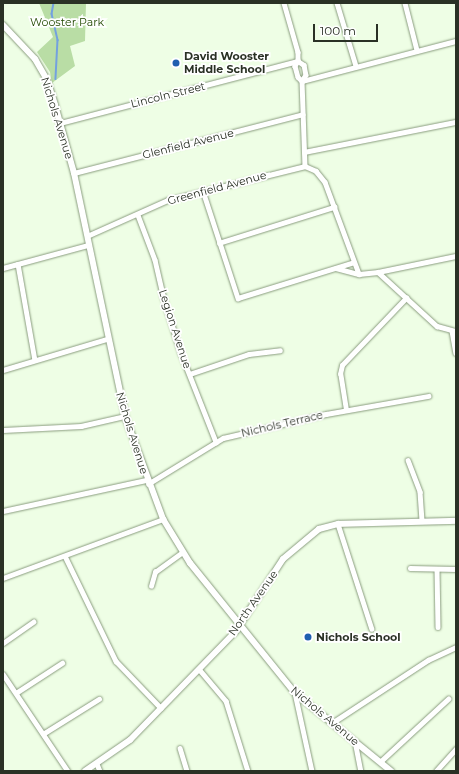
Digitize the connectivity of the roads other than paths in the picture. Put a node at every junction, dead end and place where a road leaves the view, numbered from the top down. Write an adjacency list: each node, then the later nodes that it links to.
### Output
1 (284, 3): 7 (street)
2 (337, 3): 8 (street)
3 (405, 3): 6 (street)
4 (3, 25): 12 (main road, Nichols Avenue)
5 (456, 41): 6 (street)
6 (417, 50): 8 (street)
7 (298, 61): 9 (street); 9 (street); 12 (street, Lincoln Street)
8 (356, 66): 9 (street)
9 (302, 80): 10 (street)
10 (303, 114): 13 (street); 15 (street, Glenfield Avenue)
11 (456, 122): 13 (street)
12 (60, 123): 15 (main road, Nichols Avenue)
13 (304, 152): 14 (street)
14 (305, 166): 16 (street, Greenfield Avenue); 17 (street)
15 (74, 173): 19 (main road, Nichols Avenue)
16 (203, 191): 18 (street, Greenfield Avenue); 20 (street)
17 (334, 206): 20 (street); 23 (street)
18 (138, 215): 19 (street, Greenfield Avenue); 36 (street, Legion Avenue)
19 (87, 236): 21 (main road, Nichols Avenue)
20 (219, 243): 26 (street)
21 (88, 245): 24 (street); 31 (main road, Nichols Avenue)
22 (456, 256): 27 (street)
23 (354, 262): 26 (street); 28 (street)
24 (18, 264): 25 (street); 34 (street)
25 (3, 268)
26 (336, 268): 28 (street)
27 (378, 272): 28 (street); 29 (street)
28 (359, 274)
29 (406, 298): 30 (street); 38 (street)
30 (454, 331): 33 (street)
31 (107, 339): 34 (street); 39 (main road, Nichols Avenue)
32 (280, 350): 36 (street)
33 (456, 353)
34 (35, 360): 35 (street)
35 (3, 370)
36 (190, 374): 41 (street, Legion Avenue)
37 (428, 396): 38 (street, Nichols Terrace)
38 (346, 410): 41 (street, Nichols Terrace)
39 (125, 416): 40 (street); 43 (main road, Nichols Avenue)
40 (3, 430)
41 (216, 442): 43 (street, Nichols Terrace)
42 (408, 460): 47 (street)
43 (147, 482): 44 (street, Nichols Terrace); 45 (main road, Nichols Avenue)
44 (3, 512)
45 (163, 519): 49 (main road, Nichols Avenue); 50 (street)
46 (456, 520): 47 (main road, North Avenue)
47 (422, 521): 48 (main road, North Avenue)
48 (338, 524): 57 (main road, North Avenue); 59 (street)
49 (183, 552): 55 (street); 57 (main road, Nichols Avenue)
50 (65, 556): 54 (street); 69 (street)
51 (410, 568): 52 (street)
52 (437, 569): 53 (street); 58 (street)
53 (456, 569)
54 (3, 578)
55 (151, 586)
56 (34, 622): 60 (street)
57 (239, 626): 63 (main road, North Avenue); 66 (main road, Nichols Avenue)
58 (438, 627)
59 (372, 629)
60 (3, 643)
61 (456, 647): 70 (street)
62 (62, 663): 65 (street)
63 (199, 669): 69 (main road, North Avenue); 81 (street)
64 (3, 674): 65 (street)
65 (16, 693): 71 (street)
66 (295, 693): 70 (main road, Nichols Avenue); 82 (street)
67 (99, 699): 71 (street)
68 (448, 699): 75 (street)
69 (161, 708): 76 (main road, North Avenue)
70 (332, 723): 72 (main road, Nichols Avenue)
71 (43, 734): 77 (street)
72 (355, 741): 75 (main road, Nichols Avenue); 83 (street)
73 (180, 748): 80 (street)
74 (456, 750): 85 (street)
75 (380, 762): 84 (main road, Nichols Avenue)
76 (96, 764): 78 (main road, North Avenue); 79 (street)
77 (68, 771)
78 (85, 771)
79 (100, 771)
80 (186, 771)
81 (248, 771)
82 (312, 771)
83 (362, 771)
84 (391, 771)
85 (436, 771)

